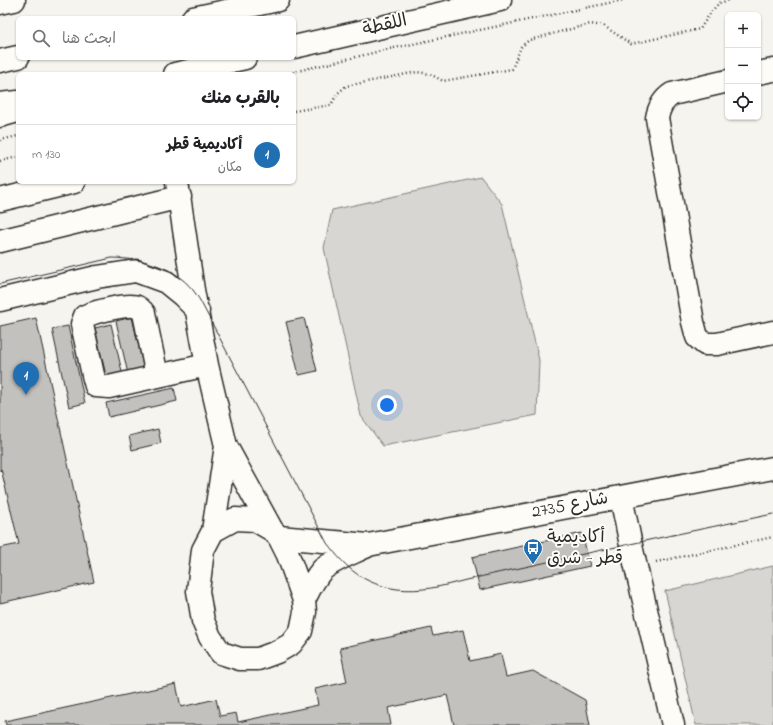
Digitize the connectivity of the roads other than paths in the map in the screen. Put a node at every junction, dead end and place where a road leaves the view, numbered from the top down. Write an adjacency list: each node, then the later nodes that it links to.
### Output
1 (14, 0): 4 (street)
2 (278, 0): 5 (street)
3 (500, 0): 6 (street, اللقطة)
4 (0, 3)
5 (202, 16)
6 (296, 47)
7 (16, 57): 9 (street)
8 (236, 60): 11 (street)
9 (0, 61)
10 (773, 70): 12 (street)
11 (184, 72)
12 (761, 72)
13 (725, 82): 24 (street)
14 (16, 102): 15 (street)
15 (0, 104)
16 (16, 112): 17 (street)
17 (0, 116)
18 (66, 184): 20 (street)
19 (179, 190): 21 (street); 23 (street)
20 (0, 200)
21 (0, 241)
22 (0, 300): 23 (street)
23 (198, 311): 25 (street)
24 (773, 332)
25 (207, 365): 26 (street); 27 (street)
26 (157, 376)
27 (226, 446): 30 (street); 31 (street)
28 (773, 468): 29 (street, شارع 2735)
29 (621, 496): 32 (street, شارع 2735); 34 (street)
30 (213, 531): 31 (street); 33 (street)
31 (275, 534): 32 (street, شارع 2735); 33 (street)
32 (368, 545): 33 (street, شارع 2735)
33 (304, 600)
34 (673, 725)

